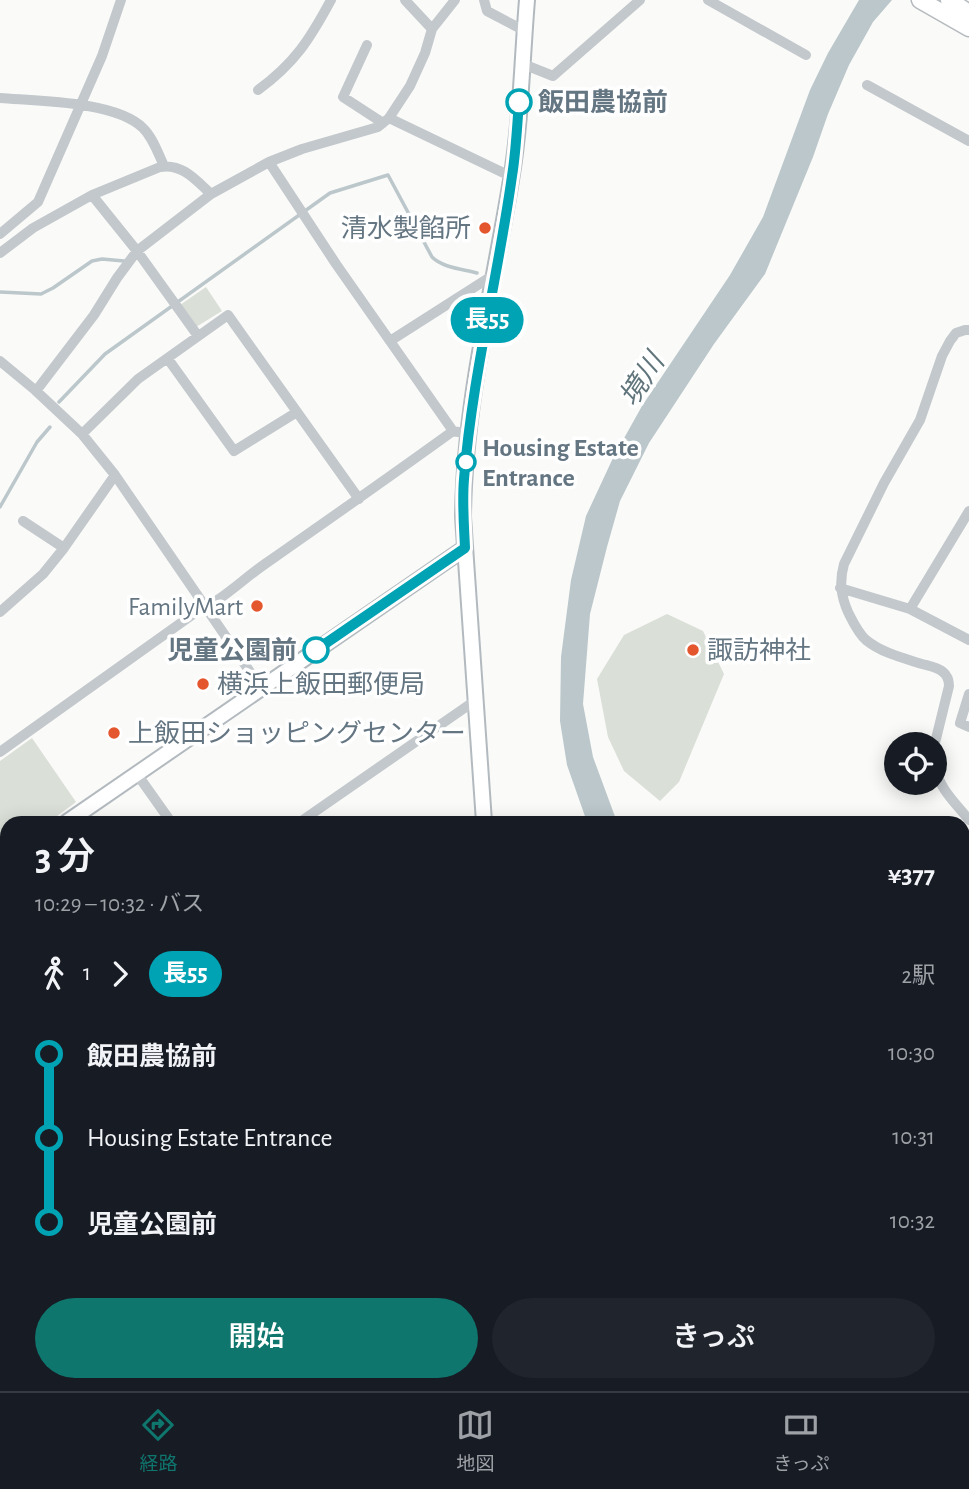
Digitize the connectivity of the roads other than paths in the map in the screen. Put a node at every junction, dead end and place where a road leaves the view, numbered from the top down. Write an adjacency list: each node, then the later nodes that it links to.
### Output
1 (121, 0): 21 (street)
2 (331, 0): 19 (street)
3 (405, 0): 13 (street)
4 (455, 0): 13 (street)
5 (484, 0): 14 (street)
6 (527, 0): 14 (street)
7 (639, 0): 17 (street)
8 (708, 0): 16 (street)
9 (920, 0): 12 (main road)
10 (949, 0): 11 (main road)
11 (969, 13)
12 (969, 28)
13 (432, 29): 22 (street)
14 (524, 31): 17 (street)
15 (367, 45): 22 (street)
16 (806, 55)
17 (523, 64): 26 (street)
18 (867, 85): 23 (street)
19 (258, 90)
20 (0, 98): 21 (street)
21 (80, 105): 25 (street); 29 (street)
22 (386, 120): 24 (street); 26 (street)
23 (969, 141)
24 (269, 162): 27 (street); 35 (street)
25 (164, 166): 27 (street); 28 (street)
26 (512, 177): 32 (street)
27 (211, 194): 30 (street)
28 (92, 195): 30 (street); 31 (street)
29 (0, 234)
30 (137, 251): 34 (street); 38 (street)
31 (0, 253)
32 (495, 274): 35 (street); 42 (street)
33 (969, 330): 49 (street)
34 (198, 336): 36 (street); 39 (street)
35 (390, 341): 40 (street)
36 (168, 359): 39 (street); 41 (street)
37 (0, 362): 38 (street)
38 (36, 391): 41 (street)
39 (297, 412): 44 (street)
40 (453, 430): 42 (street); 44 (street)
41 (82, 434): 43 (street)
42 (469, 434): 48 (street)
43 (115, 475): 47 (street); 50 (street)
44 (359, 499): 50 (street)
45 (969, 512): 51 (street)
46 (23, 521): 47 (street)
47 (64, 548): 52 (street)
48 (465, 548): 54 (street); 56 (street)
49 (840, 588): 51 (street); 58 (street)
50 (206, 607): 54 (street); 59 (street)
51 (910, 609): 53 (street)
52 (0, 612)
53 (969, 640)
54 (261, 688): 60 (street)
55 (969, 694): 57 (street)
56 (476, 700): 64 (street); 65 (street)
57 (969, 727)
58 (938, 732)
59 (0, 752)
60 (137, 774): 62 (street); 63 (street)
61 (947, 794): 66 (street)
62 (76, 816)
63 (167, 816)
64 (309, 816)
65 (484, 816)
66 (966, 816)

